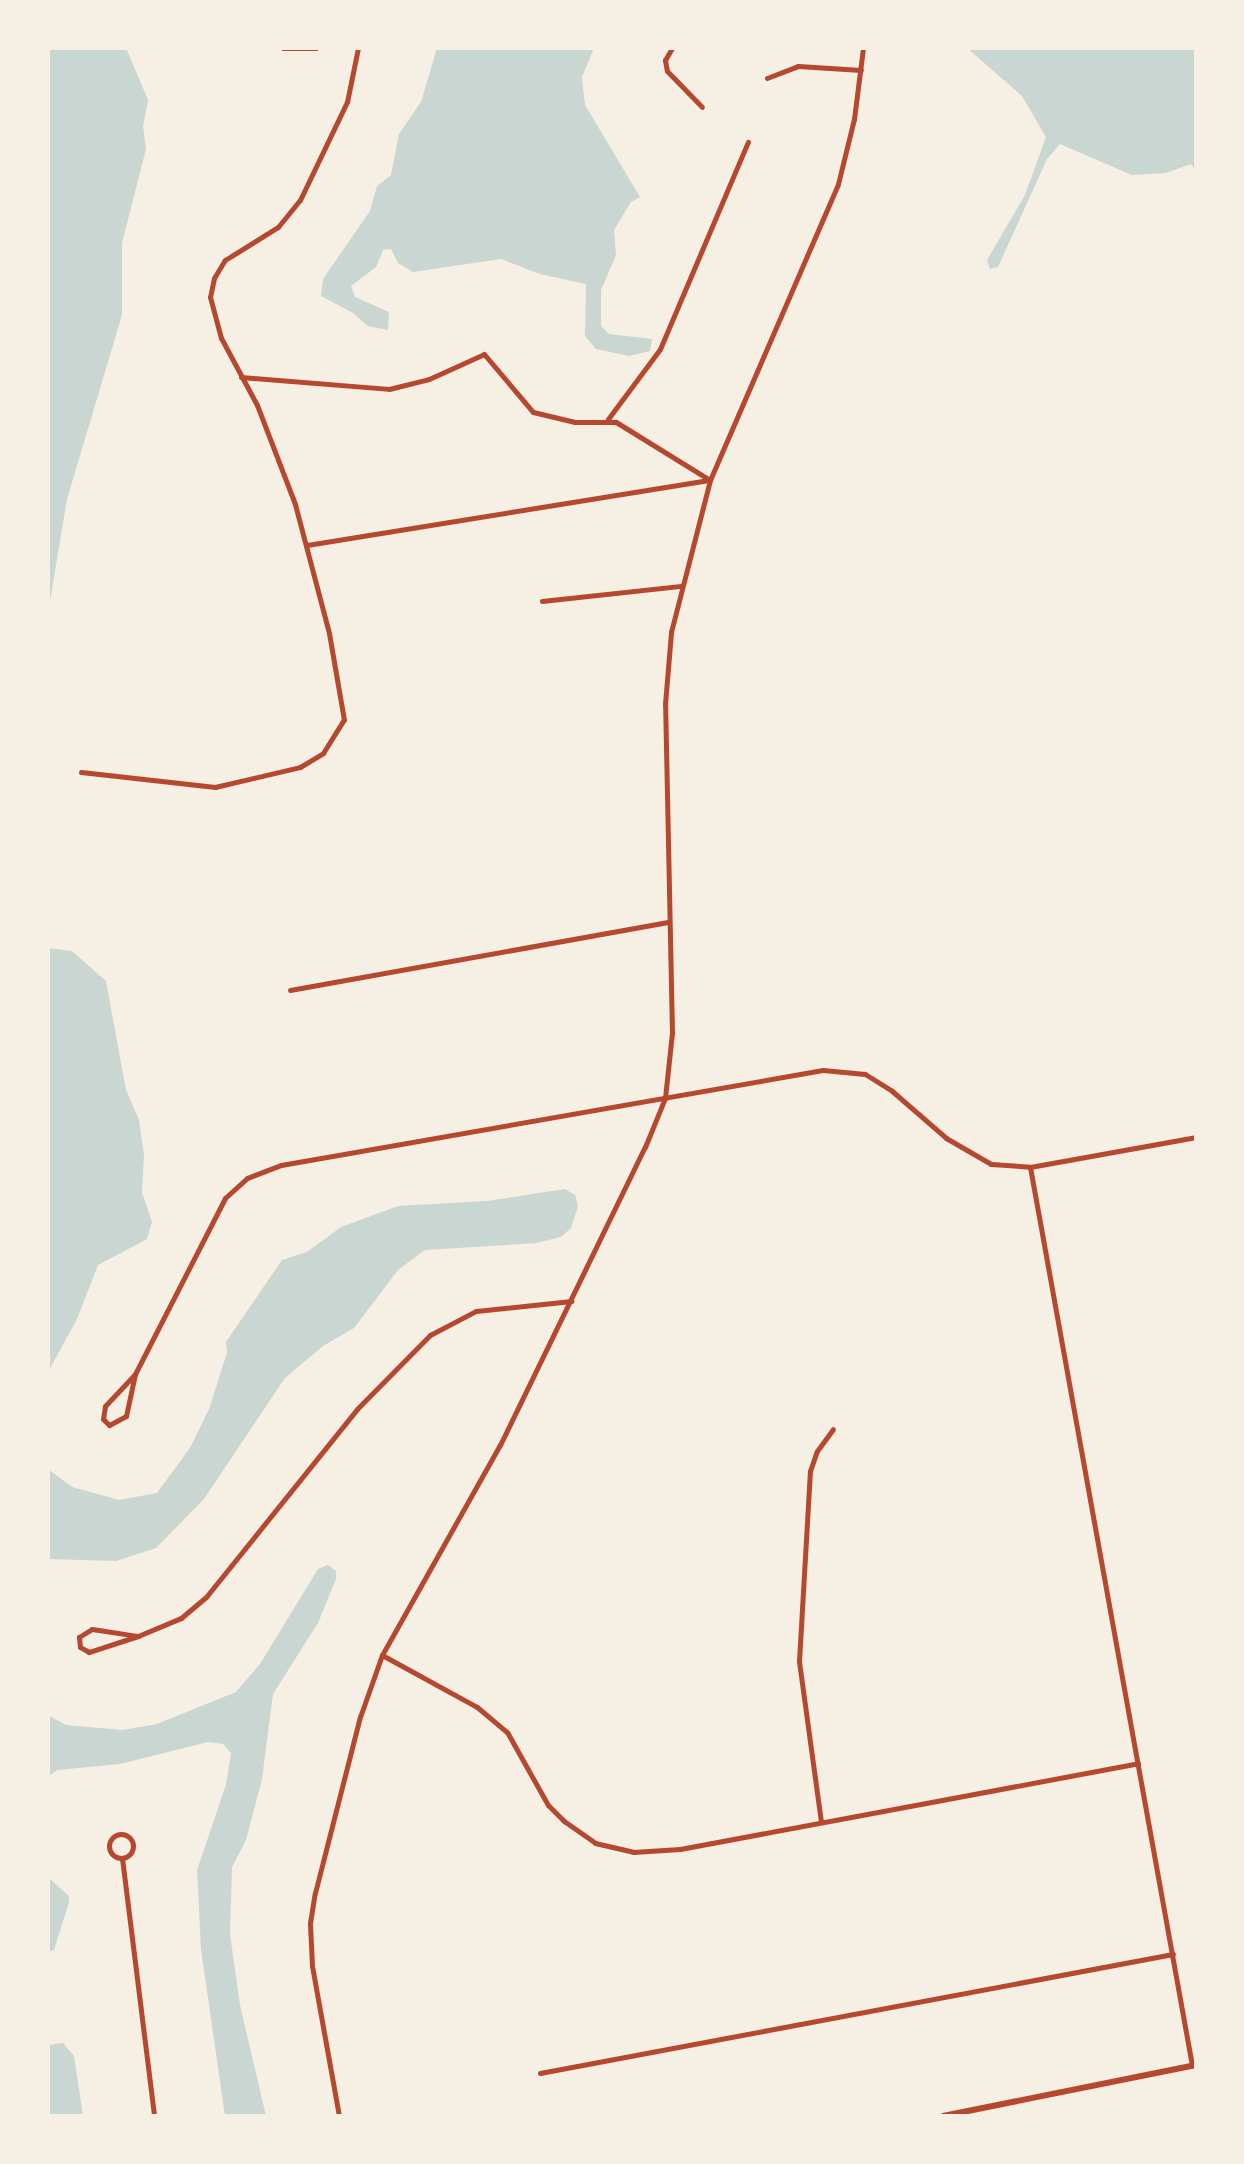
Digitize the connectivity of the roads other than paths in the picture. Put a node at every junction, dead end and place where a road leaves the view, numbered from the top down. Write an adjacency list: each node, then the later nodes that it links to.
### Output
1 (284, 48): 2 (street)
2 (316, 48)
3 (358, 48): 10 (street)
4 (672, 48): 8 (street)
5 (863, 48): 6 (street)
6 (861, 70): 7 (street); 12 (street)
7 (767, 78)
8 (702, 107)
9 (748, 142): 11 (street)
10 (240, 377): 11 (street); 13 (street)
11 (608, 420): 12 (street)
12 (710, 480): 13 (street); 14 (street)
13 (308, 545): 16 (street)
14 (681, 586): 15 (street); 17 (street)
15 (542, 601)
16 (81, 772)
17 (668, 922): 18 (street); 19 (street)
18 (290, 990)
19 (665, 1098): 21 (street); 22 (street); 23 (street)
20 (1196, 1138): 21 (street)
21 (1030, 1167): 27 (street)
22 (571, 1301): 25 (street); 26 (street)
23 (135, 1374): 23 (street)
24 (833, 1429): 28 (street)
25 (138, 1636): 25 (street)
26 (382, 1655): 28 (street); 34 (street)
27 (1138, 1764): 28 (street); 30 (street)
28 (821, 1822)
29 (122, 1858): 29 (street); 33 (street)
30 (1173, 1954): 31 (street); 32 (street)
31 (1194, 2066): 35 (street)
32 (540, 2072)
33 (154, 2116)
34 (339, 2116)
35 (943, 2116)

